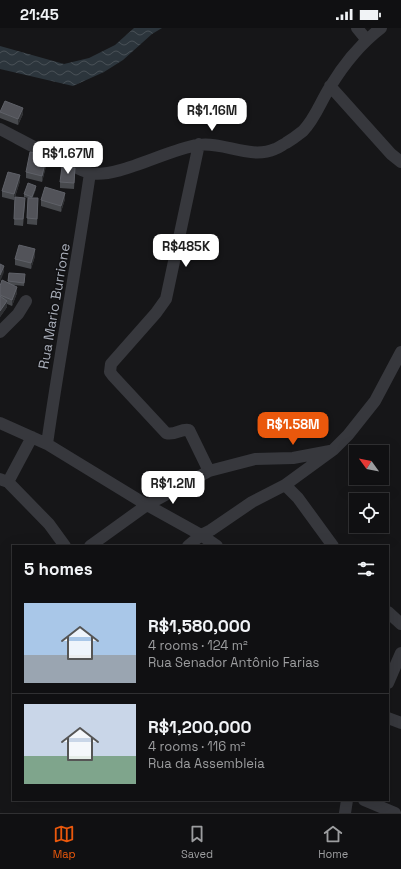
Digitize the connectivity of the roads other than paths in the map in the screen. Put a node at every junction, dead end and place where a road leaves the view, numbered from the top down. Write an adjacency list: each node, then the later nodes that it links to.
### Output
1 (357, 28): 3 (street)
2 (382, 28): 3 (street)
3 (366, 39): 4 (street)
4 (330, 86): 6 (street); 7 (street)
5 (0, 129): 8 (street)
6 (199, 144): 8 (street); 16 (street)
7 (401, 162)
8 (90, 173): 14 (street, Rua Mario Burrione)
9 (26, 301): 10 (street)
10 (0, 332)
11 (401, 352): 15 (street)
12 (0, 423): 13 (street)
13 (32, 437): 14 (street); 17 (street)
14 (47, 444): 19 (street)
15 (333, 450): 16 (street); 18 (street)
16 (208, 471): 19 (street)
17 (4, 480): 21 (street)
18 (285, 485): 20 (street); 25 (street)
19 (147, 505): 20 (street); 22 (street)
20 (201, 535): 23 (street); 24 (street)
21 (64, 545)
22 (91, 545)
23 (189, 545)
24 (216, 545)
25 (332, 545)
26 (389, 613): 27 (street)
27 (401, 624)
28 (401, 653): 29 (street)
29 (389, 681)
30 (389, 718): 31 (street)
31 (401, 722)
32 (347, 801): 34 (street)
33 (366, 801): 35 (street)
34 (345, 813)
35 (396, 813)

